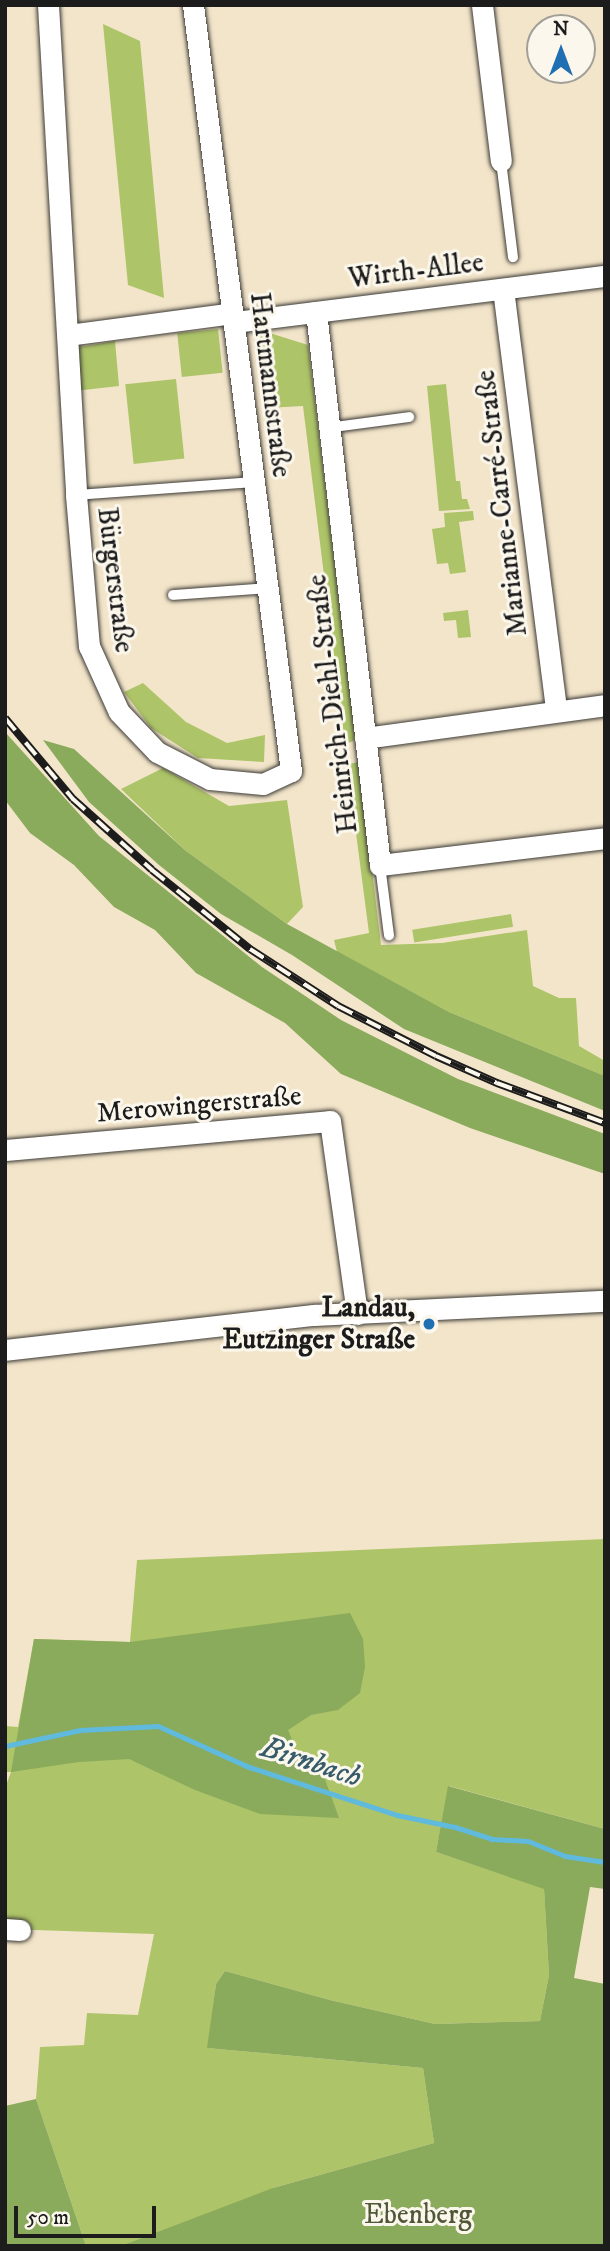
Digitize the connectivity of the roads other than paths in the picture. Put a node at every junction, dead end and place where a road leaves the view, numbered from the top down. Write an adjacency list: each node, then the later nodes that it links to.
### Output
1 (48, 5): 10 (street, Bürgerstraße)
2 (193, 5): 9 (street, Hartmannstraße)
3 (482, 5): 4 (street)
4 (501, 161): 5 (lane)
5 (513, 257)
6 (605, 276): 7 (street, Wirth-Allee)
7 (503, 289): 8 (street, Wirth-Allee); 18 (street, Marianne-Carré-Straße)
8 (316, 312): 9 (street, Wirth-Allee); 12 (street, Heinrich-Diehl-Straße)
9 (233, 318): 10 (street); 13 (street, Hartmannstraße)
10 (68, 335): 14 (street, Bürgerstraße)
11 (409, 417): 12 (lane)
12 (327, 428): 19 (street, Heinrich-Diehl-Straße)
13 (253, 482): 14 (lane); 15 (street, Hartmannstraße)
14 (76, 495): 20 (street, Bürgerstraße)
15 (268, 588): 16 (lane); 20 (street, Hartmannstraße)
16 (173, 595)
17 (605, 705): 18 (street)
18 (556, 711): 19 (street)
19 (365, 738): 22 (street, Heinrich-Diehl-Straße)
20 (291, 771)
21 (605, 838): 22 (street, Heinrich-Diehl-Straße)
22 (380, 865): 23 (lane)
23 (389, 935)
24 (5, 1150): 26 (street, Merowingerstraße)
25 (605, 1301): 26 (street)
26 (357, 1314): 27 (street)
27 (5, 1350)

